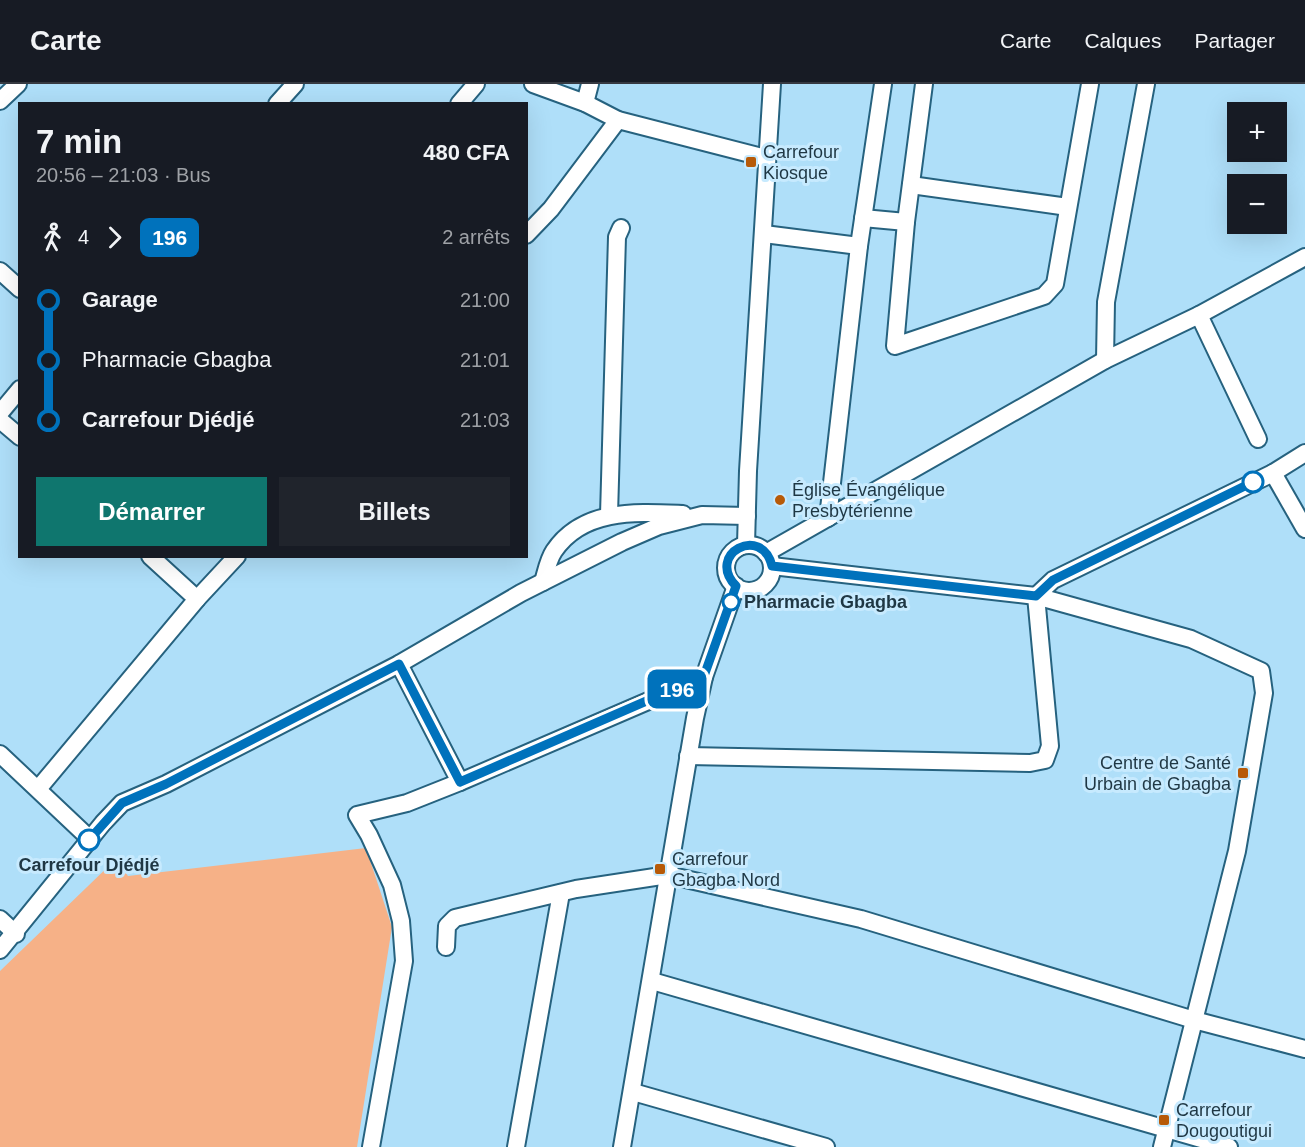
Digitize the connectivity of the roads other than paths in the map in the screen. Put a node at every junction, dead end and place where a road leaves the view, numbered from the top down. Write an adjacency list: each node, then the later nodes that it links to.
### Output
1 (18, 84): 11 (street)
2 (295, 84): 12 (street)
3 (476, 84): 13 (street)
4 (533, 84): 14 (street)
5 (590, 84): 14 (street)
6 (772, 84): 16 (street)
7 (883, 84): 19 (street)
8 (924, 84): 17 (street)
9 (1090, 84): 18 (street)
10 (1146, 84): 29 (street)
11 (0, 101)
12 (279, 102)
13 (461, 102)
14 (585, 104): 15 (street)
15 (618, 120): 16 (street); 22 (street)
16 (766, 158): 23 (street)
17 (911, 185): 18 (street); 20 (street)
18 (1068, 207): 20 (street)
19 (863, 218): 20 (street); 24 (street)
20 (906, 222)
21 (621, 228): 38 (street)
22 (528, 233)
23 (764, 234): 24 (street); 39 (street)
24 (859, 246): 40 (street)
25 (1305, 257): 28 (street)
26 (0, 271): 27 (street)
27 (18, 287)
28 (1199, 315): 29 (street); 34 (street)
29 (1106, 360): 40 (street)
30 (18, 391): 31 (street)
31 (0, 413)
32 (0, 420): 33 (street)
33 (18, 435)
34 (1258, 439)
35 (1305, 453): 36 (street)
36 (1273, 472): 41 (street); 48 (street)
37 (702, 514): 38 (street); 39 (street); 46 (street)
38 (609, 515): 46 (street)
39 (747, 516): 42 (street)
40 (828, 518): 45 (street)
41 (1305, 529)
42 (747, 545): 45 (street); 47 (street)
43 (152, 558): 49 (street)
44 (235, 558): 49 (street)
45 (769, 559): 47 (street); 48 (street)
46 (543, 582): 50 (street)
47 (736, 586): 51 (street)
48 (1036, 596): 53 (street); 64 (street)
49 (197, 599): 55 (street)
50 (399, 664): 54 (street); 56 (street)
51 (704, 676): 53 (street); 54 (street)
52 (0, 754): 55 (street)
53 (688, 756): 57 (street)
54 (460, 782): 68 (street)
55 (38, 789): 56 (street)
56 (90, 839): 60 (street)
57 (668, 875): 58 (street); 63 (street); 64 (street)
58 (561, 893): 61 (street); 69 (street)
59 (0, 919): 60 (street)
60 (16, 934): 62 (street)
61 (446, 947)
62 (0, 950)
63 (652, 981): 66 (street); 67 (street)
64 (1194, 1020): 65 (street); 67 (street)
65 (1305, 1049)
66 (633, 1092): 70 (street); 71 (street)
67 (1164, 1139): 72 (street)
68 (371, 1147)
69 (516, 1147)
70 (622, 1147)
71 (826, 1147)
72 (1229, 1147)

